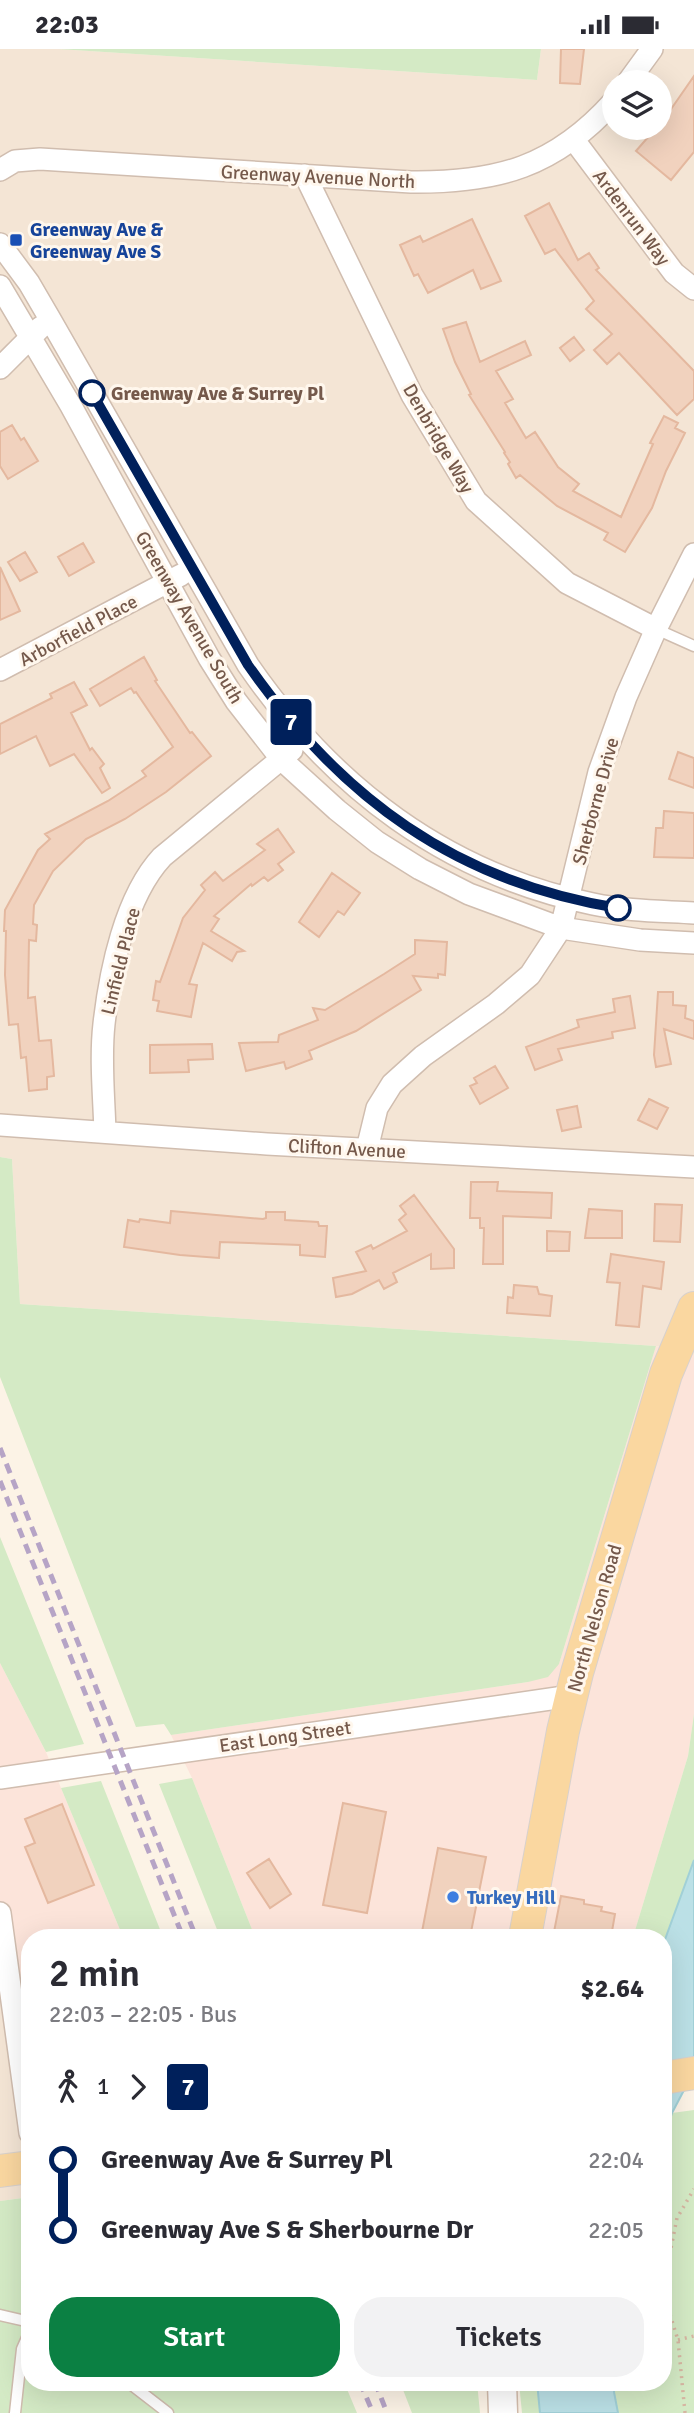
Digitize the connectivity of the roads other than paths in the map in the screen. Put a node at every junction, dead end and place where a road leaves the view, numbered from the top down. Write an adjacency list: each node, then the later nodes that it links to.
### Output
1 (652, 49): 2 (street)
2 (637, 70)
3 (602, 113): 4 (street, Greenway Avenue North)
4 (574, 140): 6 (street, Greenway Avenue North); 9 (street, Ardenrun Way)
5 (0, 170): 6 (street, Greenway Avenue North)
6 (304, 175): 16 (street, Denbridge Way)
7 (0, 244): 10 (street, Greenway Avenue South)
8 (0, 286): 11 (street, Greenway Avenue South)
9 (694, 289)
10 (50, 319): 11 (street); 14 (street, Greenway Avenue South)
11 (31, 336): 12 (street); 15 (street, Greenway Avenue South)
12 (0, 368)
13 (694, 554): 16 (street, Sherborne Drive)
14 (192, 569): 15 (street, Arborfield Place); 19 (street, Greenway Avenue South)
15 (169, 582): 18 (street, Arborfield Place); 20 (street, Greenway Avenue South)
16 (656, 629): 17 (lane); 21 (street, Sherborne Drive)
17 (694, 646)
18 (0, 670)
19 (304, 738): 20 (street, Linfield Place); 21 (street, Greenway Avenue South)
20 (282, 760): 23 (street, Greenway Avenue South); 26 (street, Linfield Place)
21 (569, 898): 22 (street, Greenway Avenue South); 23 (street, Sherborne Drive)
22 (694, 913)
23 (561, 928): 24 (street, Greenway Avenue South); 27 (street, Sherborne Drive)
24 (694, 943)
25 (0, 1125): 26 (street, Clifton Avenue)
26 (105, 1132): 27 (street, Clifton Avenue)
27 (367, 1149): 28 (street, Clifton Avenue)
28 (694, 1167)
29 (694, 1307): 30 (main road, North Nelson Road)
30 (571, 1696): 31 (street, East Long Street); 33 (main road, North Nelson Road)
31 (0, 1778)
32 (0, 1913): 34 (street)
33 (527, 1929)
34 (21, 2067)
35 (694, 2073): 36 (main road)
36 (672, 2077)
37 (21, 2168): 38 (main road)
38 (0, 2171)
39 (0, 2315): 40 (lane)
40 (21, 2320)
41 (21, 2358): 44 (lane)
42 (140, 2391): 45 (lane)
43 (502, 2391): 46 (main road)
44 (15, 2413)
45 (168, 2413)
46 (503, 2413)

